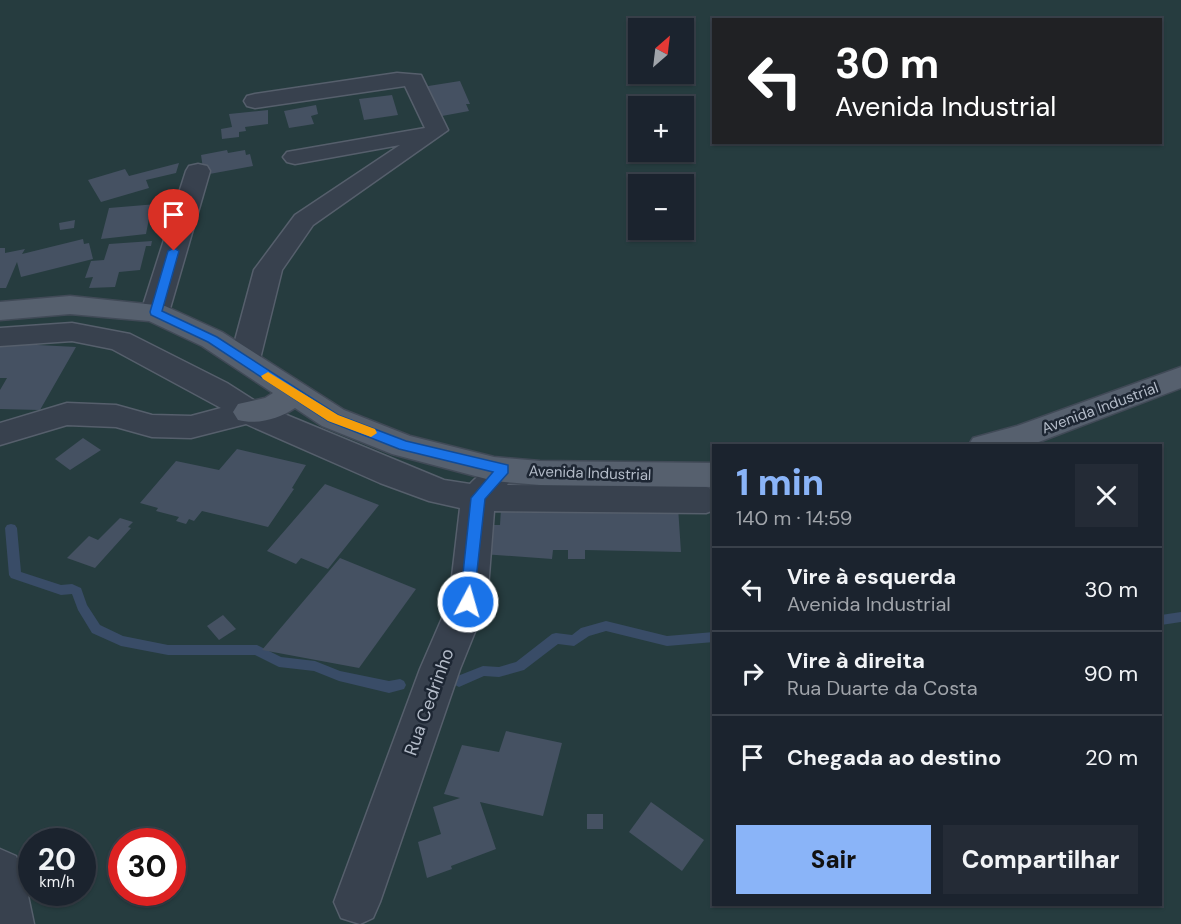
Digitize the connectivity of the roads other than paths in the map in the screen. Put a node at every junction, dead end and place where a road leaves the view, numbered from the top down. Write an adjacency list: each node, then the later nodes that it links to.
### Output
1 (255, 101): 2 (street)
2 (437, 130): 3 (street); 8 (street)
3 (295, 157)
4 (198, 171): 6 (street)
5 (0, 311): 6 (main road, Avenida Industrial)
6 (155, 312): 8 (main road, Avenida Industrial)
7 (0, 337): 11 (street, Avenida Industrial)
8 (245, 359): 10 (main road, Avenida Industrial)
9 (1181, 377): 13 (main road, Avenida Industrial)
10 (295, 394): 11 (main road); 14 (main road, Avenida Industrial)
11 (249, 412): 12 (street); 14 (street, Avenida Industrial)
12 (0, 434)
13 (991, 444)
14 (491, 483): 15 (street, Avenida Industrial); 17 (street, Rua Cedrinho)
15 (710, 487)
16 (0, 872): 18 (street)
17 (357, 902)
18 (11, 924)

